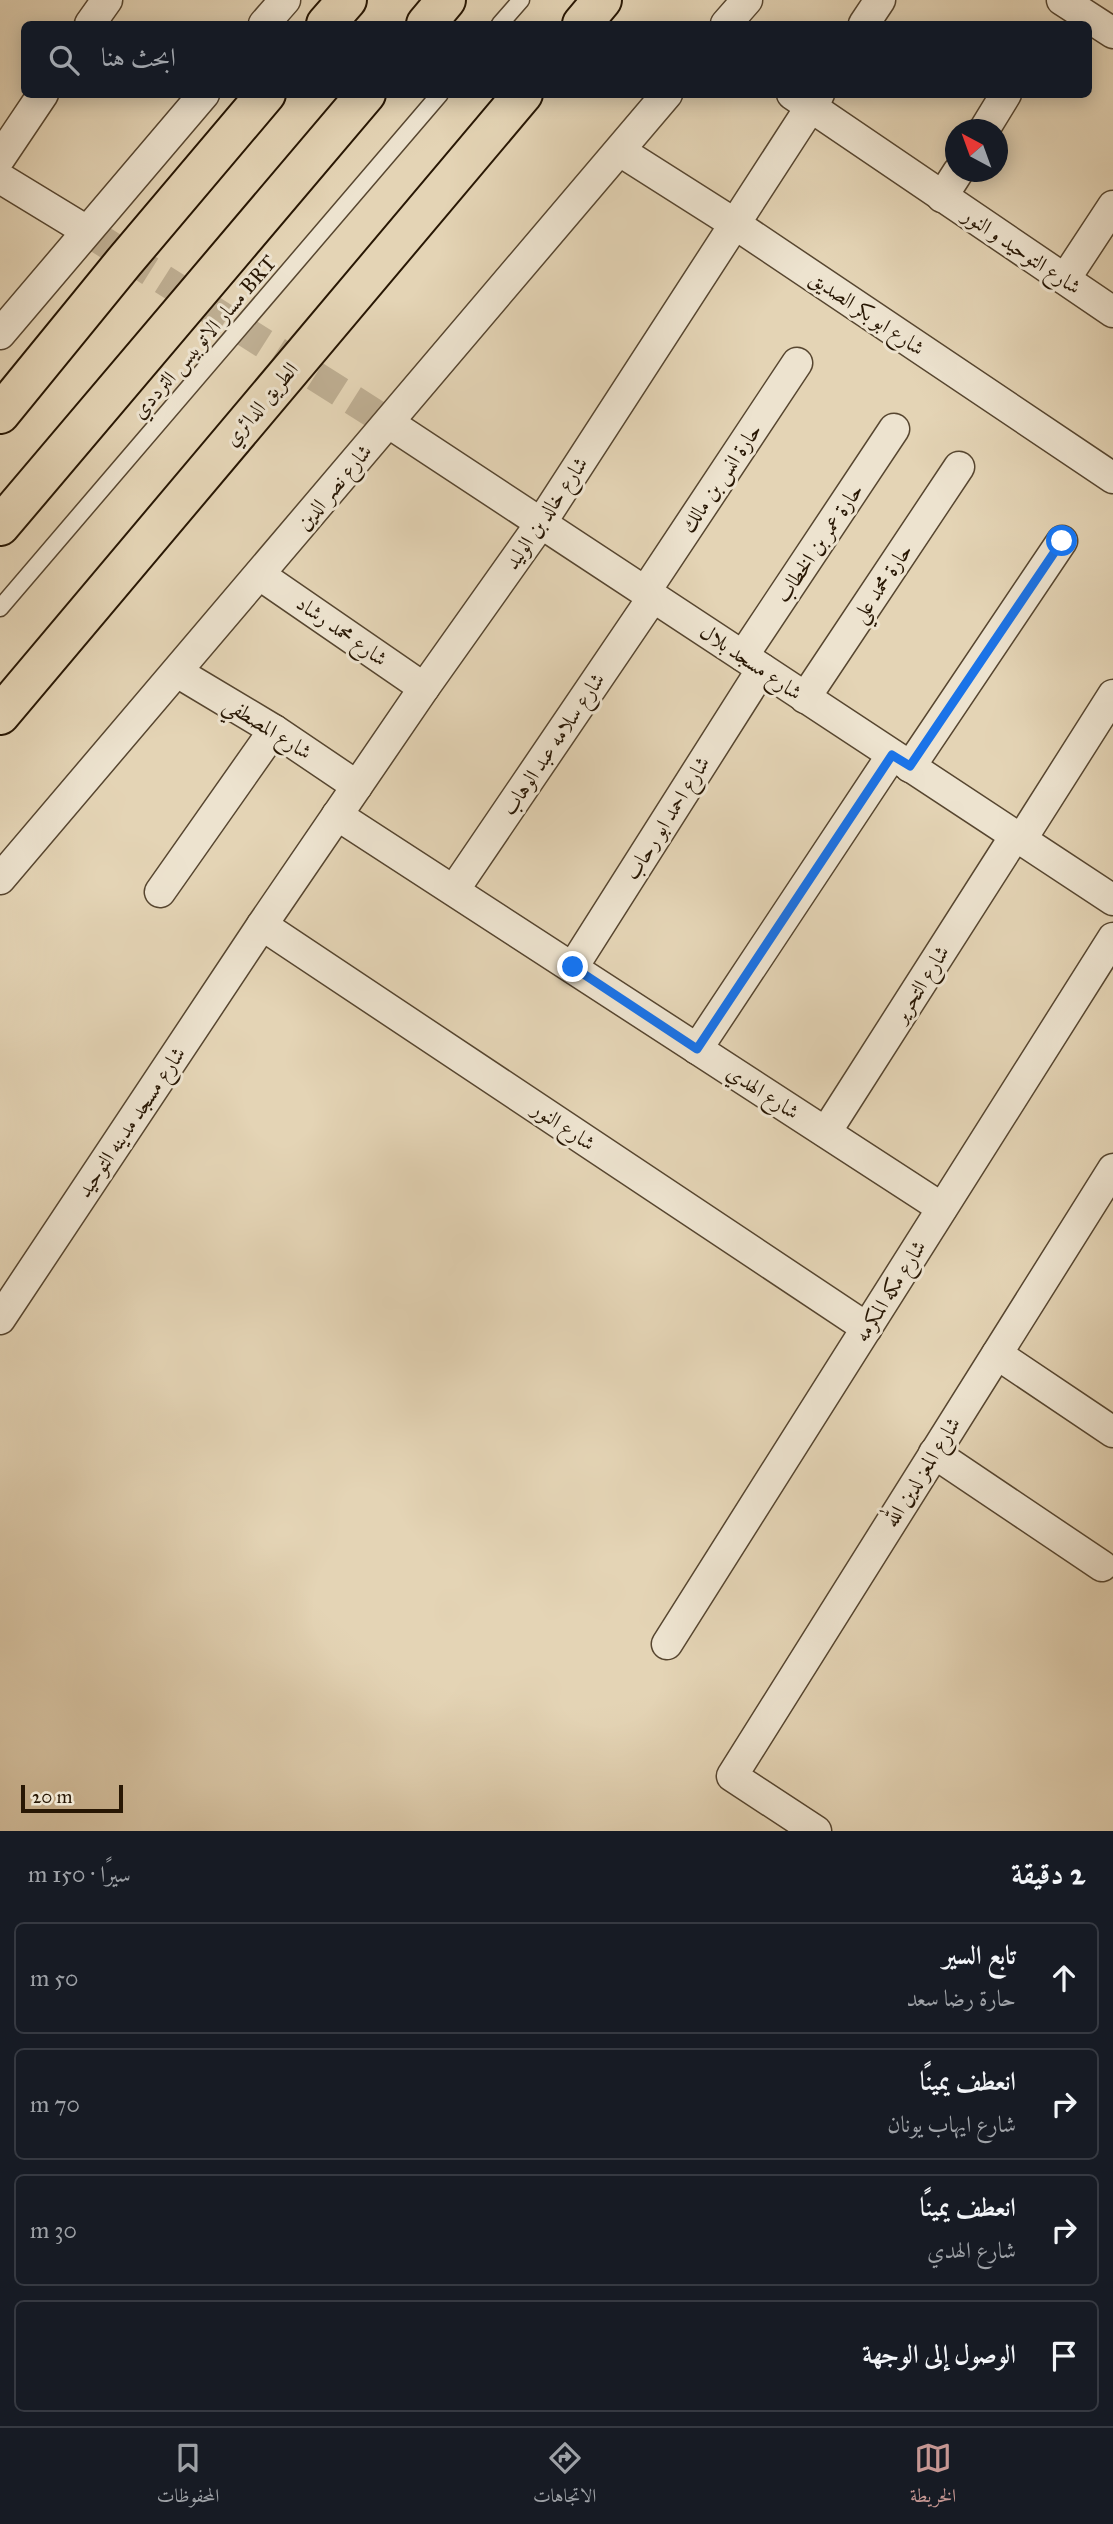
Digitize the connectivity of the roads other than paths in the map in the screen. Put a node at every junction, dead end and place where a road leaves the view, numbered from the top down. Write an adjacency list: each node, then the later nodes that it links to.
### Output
1 (107, 0): 10 (street)
2 (285, 0): 11 (street)
3 (347, 0): 12 (highway)
4 (446, 0): 13 (highway)
5 (521, 0): 14 (lane)
6 (602, 0): 15 (highway)
7 (747, 0): 16 (street)
8 (880, 0): 17 (street)
9 (1060, 9): 18 (street)
10 (92, 21)
11 (267, 21)
12 (329, 21)
13 (428, 21)
14 (503, 21)
15 (584, 21)
16 (729, 21)
17 (866, 21)
18 (1086, 21)
19 (1092, 23): 20 (street)
20 (1113, 33)
21 (40, 98): 32 (street)
22 (201, 98): 38 (street)
23 (263, 98): 43 (highway)
24 (363, 98): 49 (highway)
25 (437, 98): 53 (lane, مسار الاتوبيس الترددي BRT)
26 (520, 98): 59 (highway, الطريق الدائري)
27 (664, 98): 31 (street, شارع نصر الدين)
28 (1004, 98): 30 (street)
29 (807, 99): 35 (street, شارع التوحيد و النور); 37 (street, شارع خالد بن الوليد)
30 (991, 119)
31 (620, 150): 37 (street, شارع ابو بكر الصديق); 44 (street, شارع نصر الدين)
32 (0, 158)
33 (0, 177): 38 (street)
34 (952, 182): 35 (street)
35 (942, 197): 39 (street, شارع التوحيد و النور)
36 (1113, 206): 39 (street)
37 (734, 224): 47 (street, شارع ابو بكر الصديق); 48 (street, شارع خالد بن الوليد)
38 (87, 231): 41 (street)
39 (1065, 279): 40 (street, شارع التوحيد و النور)
40 (1113, 312)
41 (0, 334)
42 (797, 363): 52 (street, حارة انس بن مالك)
43 (0, 414)
44 (389, 423): 48 (street, شارع مسجد بلال); 51 (street, شارع نصر الدين)
45 (894, 429): 54 (street, حارة عمر بن الخطاب)
46 (959, 467): 58 (street, حارة محمد علي)
47 (1113, 478)
48 (541, 523): 52 (street, شارع مسجد بلال); 56 (street, شارع خالد بن الوليد)
49 (0, 526)
50 (1062, 541): 61 (street)
51 (260, 575): 55 (street, شارع نصر الدين); 56 (street, شارع محمد رشاد)
52 (649, 595): 54 (street, شارع مسجد بلال); 66 (street, شارع سلامه عبد الوهاب)
53 (0, 608)
54 (752, 663): 58 (street, شارع مسجد بلال); 71 (street, شارع احمد ابو رحاب)
55 (177, 672): 60 (street, شارع المصطفي); 65 (street, شارع نصر الدين)
56 (424, 688): 62 (street, شارع خالد بن الوليد)
57 (1113, 695): 64 (street, شارع التحرير)
58 (805, 698): 61 (street, شارع مسجد بلال)
59 (0, 715)
60 (274, 730): 62 (street, شارع المصطفي); 67 (street)
61 (901, 761): 64 (street, شارع مسجد بلال); 72 (street)
62 (357, 786): 63 (street, شارع خالد بن الوليد)
63 (337, 815): 66 (street, شارع الهدي); 69 (street, شارع خالد بن الوليد)
64 (1018, 838): 68 (street, شارع مسجد بلال); 73 (street, شارع التحرير)
65 (0, 879)
66 (454, 890): 71 (street, شارع الهدي)
67 (160, 892)
68 (1113, 900)
69 (262, 925): 76 (street, شارع مسجد مدينه التوحيد); 77 (street, شارع النور)
70 (1113, 938): 75 (street, شارع مكه المكرمه)
71 (573, 967): 72 (street, شارع الهدي)
72 (697, 1049): 73 (street, شارع الهدي)
73 (826, 1132): 75 (street, شارع الهدي)
74 (1113, 1169): 78 (street, شارع المعز لدين الله)
75 (942, 1208): 77 (street, شارع مكه المكرمه)
76 (0, 1319)
77 (867, 1328): 82 (street, شارع مكه المكرمه)
78 (997, 1354): 79 (street); 80 (street, شارع المعز لدين الله)
79 (1113, 1432)
80 (934, 1453): 81 (street); 83 (street, شارع المعز لدين الله)
81 (1102, 1566)
82 (667, 1644)
83 (816, 1831)

